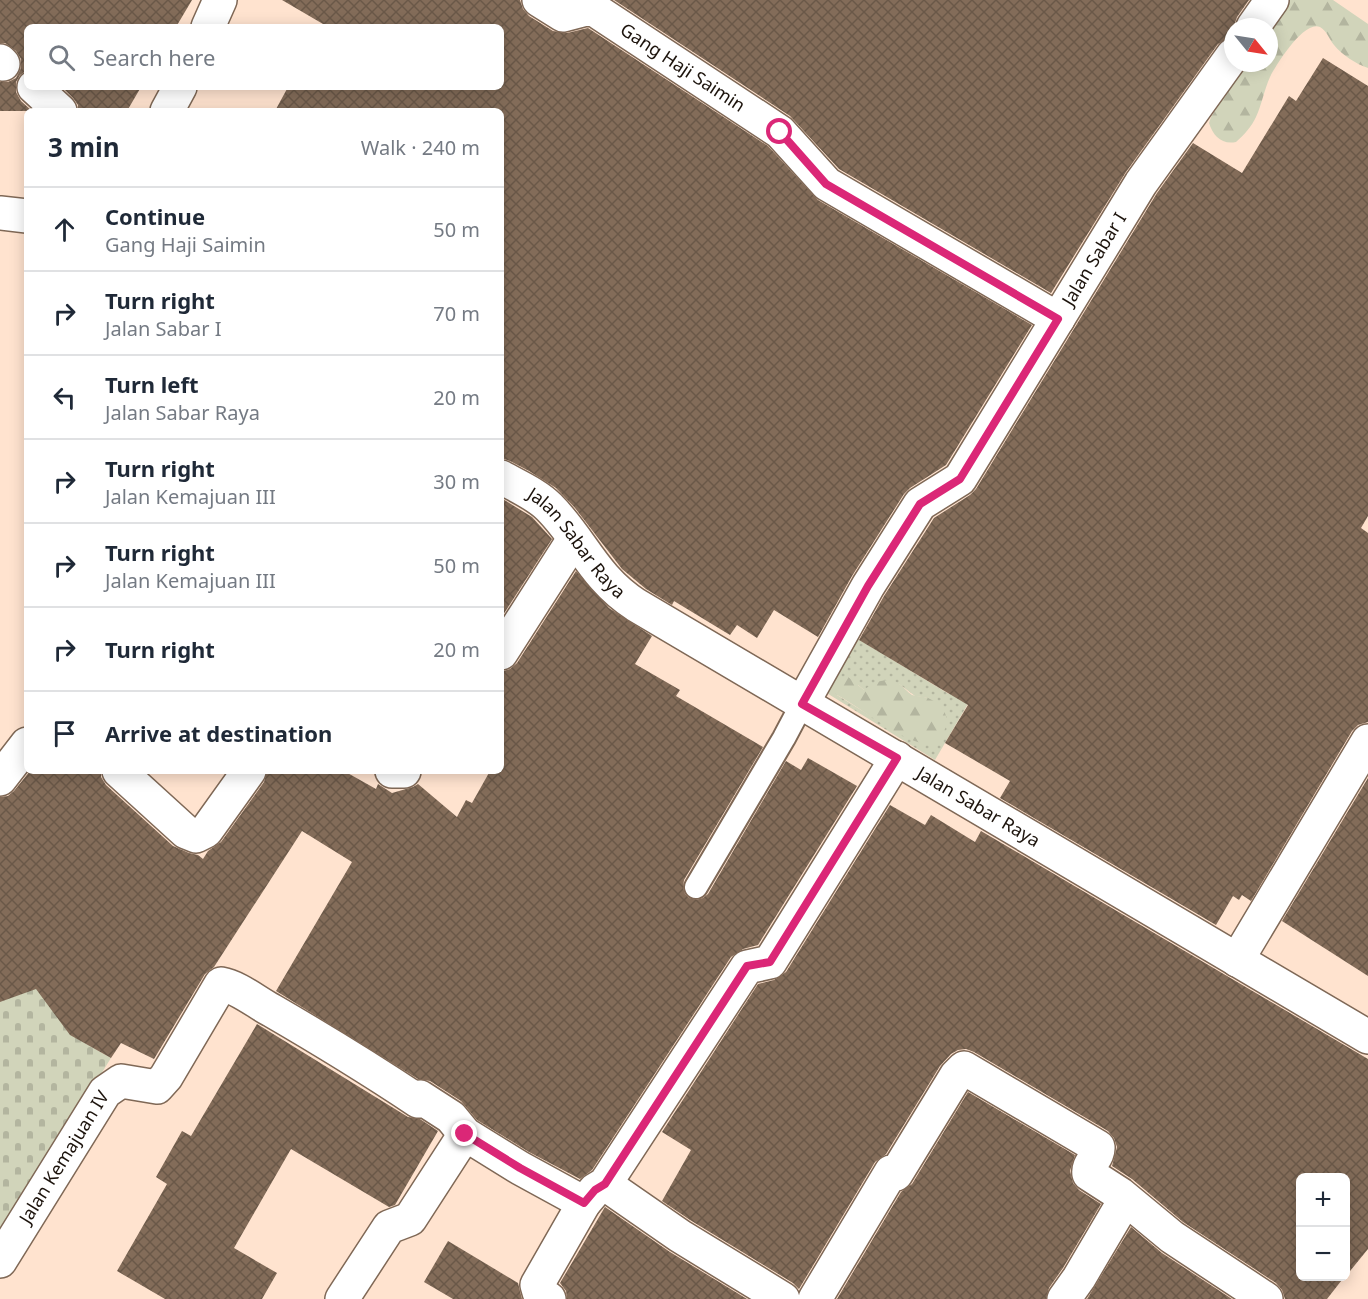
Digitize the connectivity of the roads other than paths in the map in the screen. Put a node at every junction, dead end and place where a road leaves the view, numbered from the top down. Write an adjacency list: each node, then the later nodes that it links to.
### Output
1 (220, 0): 5 (street)
2 (539, 0): 13 (street, Gang Haji Saimin)
3 (1272, 0): 4 (street)
4 (1259, 18)
5 (209, 24)
6 (1224, 68): 13 (street, Jalan Sabar I)
7 (37, 90): 9 (street)
8 (178, 90): 10 (street)
9 (57, 108)
10 (169, 108)
11 (0, 213): 12 (street)
12 (24, 216)
13 (1058, 319): 17 (street, Jalan Sabar I)
14 (504, 479): 15 (street, Jalan Sabar Raya)
15 (574, 539): 16 (street); 17 (street, Jalan Sabar Raya)
16 (504, 648)
17 (802, 704): 20 (street, Jalan Sabar Raya); 24 (lane)
18 (1368, 741): 25 (street)
19 (24, 748): 23 (street)
20 (897, 758): 25 (street, Jalan Sabar Raya); 28 (street)
21 (122, 774): 22 (street)
22 (247, 774)
23 (0, 779)
24 (696, 887)
25 (1237, 960): 26 (street, Jalan Sabar Raya)
26 (1368, 1036)
27 (465, 1134): 28 (street); 30 (street, Jalan Kemajuan IV); 31 (street)
28 (594, 1193): 32 (street); 33 (street)
29 (1125, 1200): 34 (street); 35 (street); 36 (street)
30 (0, 1261)
31 (342, 1299)
32 (549, 1299)
33 (783, 1299)
34 (815, 1299)
35 (1064, 1299)
36 (1266, 1299)

